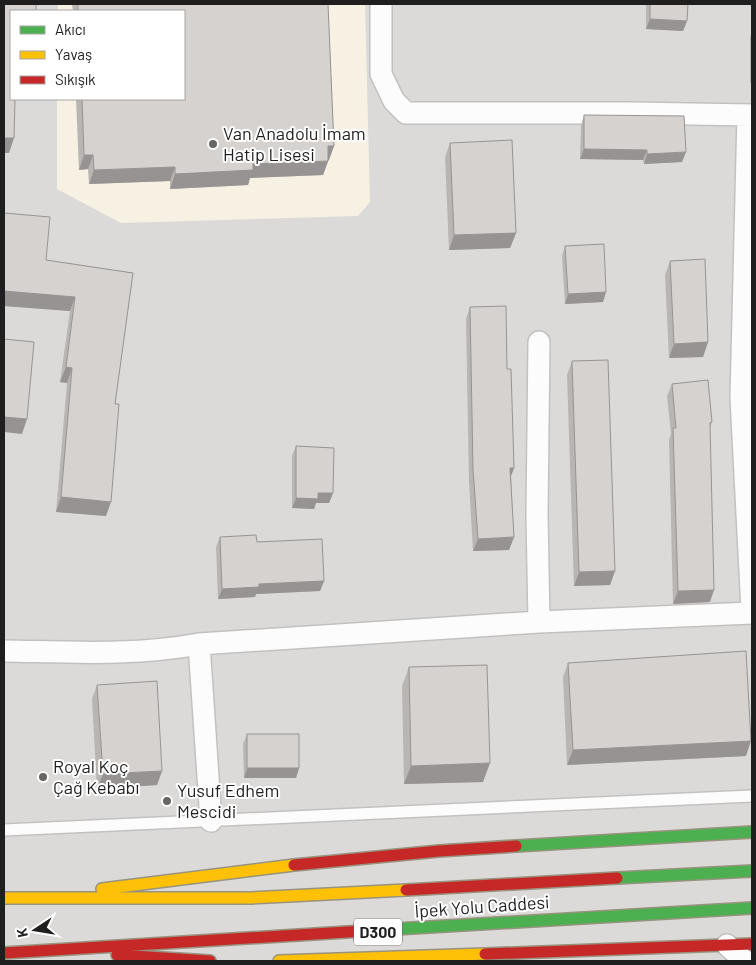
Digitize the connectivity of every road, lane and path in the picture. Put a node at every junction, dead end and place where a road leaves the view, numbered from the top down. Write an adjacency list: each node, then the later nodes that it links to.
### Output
1 (381, 4): 2 (street)
2 (750, 115): 4 (street)
3 (539, 342): 5 (street)
4 (752, 612): 5 (street)
5 (539, 622): 6 (street)
6 (199, 644): 7 (street); 9 (street)
7 (4, 651)
8 (752, 796): 9 (lane)
9 (211, 821): 10 (lane)
10 (4, 830)
11 (752, 832): 13 (main road)
12 (752, 870): 13 (main road, İpek Yolu Caddesi)
13 (37, 897): 14 (main road, İpek Yolu Caddesi)
14 (4, 898)
15 (752, 908): 18 (main road, İpek Yolu Caddesi / D300)
16 (752, 944): 17 (main road)
17 (727, 945): 21 (main road); 22 (street)
18 (48, 951): 19 (main road, İpek Yolu Caddesi / D300); 20 (main road)
19 (4, 953)
20 (210, 961)
21 (279, 961)
22 (745, 961)

